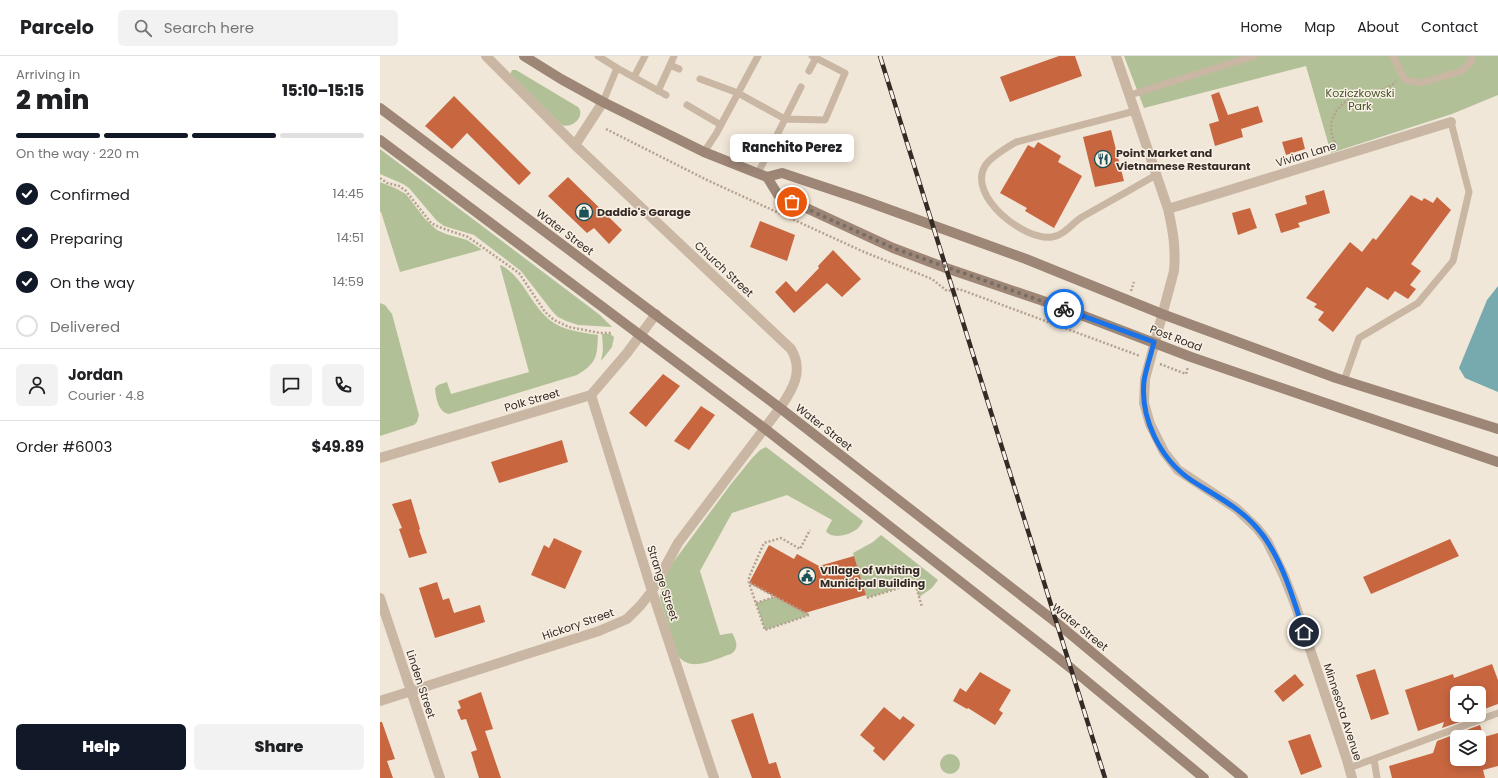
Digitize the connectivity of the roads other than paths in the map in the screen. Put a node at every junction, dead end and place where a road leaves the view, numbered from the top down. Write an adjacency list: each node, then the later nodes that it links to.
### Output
1 (486, 56): 31 (street, Church Street)
2 (524, 56): 23 (main road)
3 (598, 56): 13 (lane)
4 (645, 56): 16 (lane)
5 (674, 56): 12 (lane)
6 (758, 56): 20 (lane)
7 (1116, 56): 22 (street, Minnesota Avenue)
8 (1254, 56): 22 (lane)
9 (1393, 56): 10 (lane)
10 (1472, 56)
11 (814, 57): 15 (lane); 27 (lane)
12 (670, 65): 14 (lane); 19 (lane)
13 (617, 68): 16 (lane); 23 (lane)
14 (679, 69)
15 (809, 71)
16 (634, 77): 19 (lane)
17 (700, 79): 20 (lane)
18 (801, 87): 27 (lane)
19 (658, 91): 21 (lane)
20 (738, 93): 27 (lane); 29 (lane)
21 (666, 95)
22 (1130, 95): 26 (street, Minnesota Avenue)
23 (603, 102): 31 (street); 32 (main road)
24 (687, 106): 29 (lane)
25 (380, 108): 36 (main road, Water Street)
26 (1135, 111): 34 (street, Minnesota Avenue); 34 (lane)
27 (785, 118): 33 (lane)
28 (1450, 122): 35 (street, Vivian Lane); 40 (lane)
29 (721, 125): 32 (lane)
30 (380, 140): 38 (main road)
31 (575, 145): 42 (street, Church Street)
32 (704, 152): 33 (main road)
33 (763, 175): 37 (main road, Post Road); 39 (main road, Post Road)
34 (1156, 175): 35 (street, Minnesota Avenue)
35 (1168, 209): 37 (street, Minnesota Avenue)
36 (656, 314): 38 (street); 42 (main road, Water Street)
37 (1162, 314): 39 (street, Minnesota Avenue); 40 (main road, Post Road)
38 (640, 335): 41 (street); 43 (main road)
39 (1154, 342): 46 (main road, Post Road); 53 (street, Minnesota Avenue)
40 (1344, 381): 44 (main road, Post Road)
41 (591, 395): 45 (street, Polk Street); 47 (street, Strange Street)
42 (780, 408): 43 (street, Church Street); 57 (main road, Water Street)
43 (764, 428): 47 (street, Hickory Street); 56 (main road)
44 (1498, 429)
45 (380, 458)
46 (1498, 462)
47 (652, 591): 49 (street, Hickory Street); 55 (street, Strange Street)
48 (380, 598): 49 (street, Linden Street)
49 (411, 691): 50 (street, Hickory Street); 54 (street, Linden Street)
50 (380, 700)
51 (1498, 713): 52 (lane)
52 (1374, 759): 53 (lane); 58 (lane)
53 (1351, 773)
54 (440, 778)
55 (714, 778)
56 (1204, 778)
57 (1243, 778)
58 (1377, 778)

